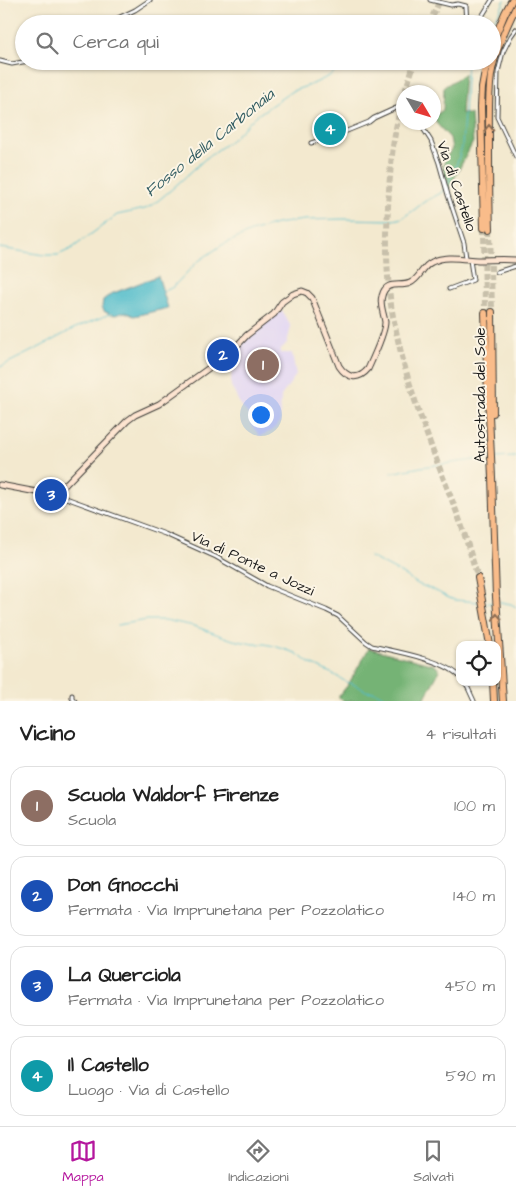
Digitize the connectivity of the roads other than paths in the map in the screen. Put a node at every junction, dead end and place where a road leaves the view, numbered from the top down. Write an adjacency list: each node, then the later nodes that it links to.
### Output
1 (150, 0): 6 (street)
2 (430, 0): 7 (street)
3 (492, 0): 8 (street)
4 (512, 0): 9 (highway)
5 (516, 7): 11 (highway, one-way to 5)
6 (124, 15)
7 (466, 15)
8 (483, 15)
9 (501, 23)
10 (516, 29): 12 (street)
11 (501, 42)
12 (501, 60)
13 (0, 61): 14 (street)
14 (15, 63)
15 (485, 70): 16 (highway, one-way to 16)
16 (493, 70)
17 (498, 70): 21 (street)
18 (396, 108): 20 (street)
19 (424, 130): 23 (street, Via di Castello)
20 (311, 143)
21 (516, 157)
22 (515, 258): 23 (main road)
23 (468, 259): 26 (street, Via di Castello); 29 (main road)
24 (516, 266): 25 (street)
25 (497, 272)
26 (449, 288)
27 (488, 312): 39 (highway, Autostrada del Sole, one-way to 27)
28 (0, 485): 29 (main road)
29 (56, 493): 32 (street, Via di Ponte a Jozzi)
30 (478, 578): 31 (highway)
31 (489, 641)
32 (456, 673)
33 (467, 686): 37 (street)
34 (493, 686): 38 (highway)
35 (72, 695): 36 (street)
36 (74, 701)
37 (474, 701)
38 (494, 701)
39 (503, 701)

